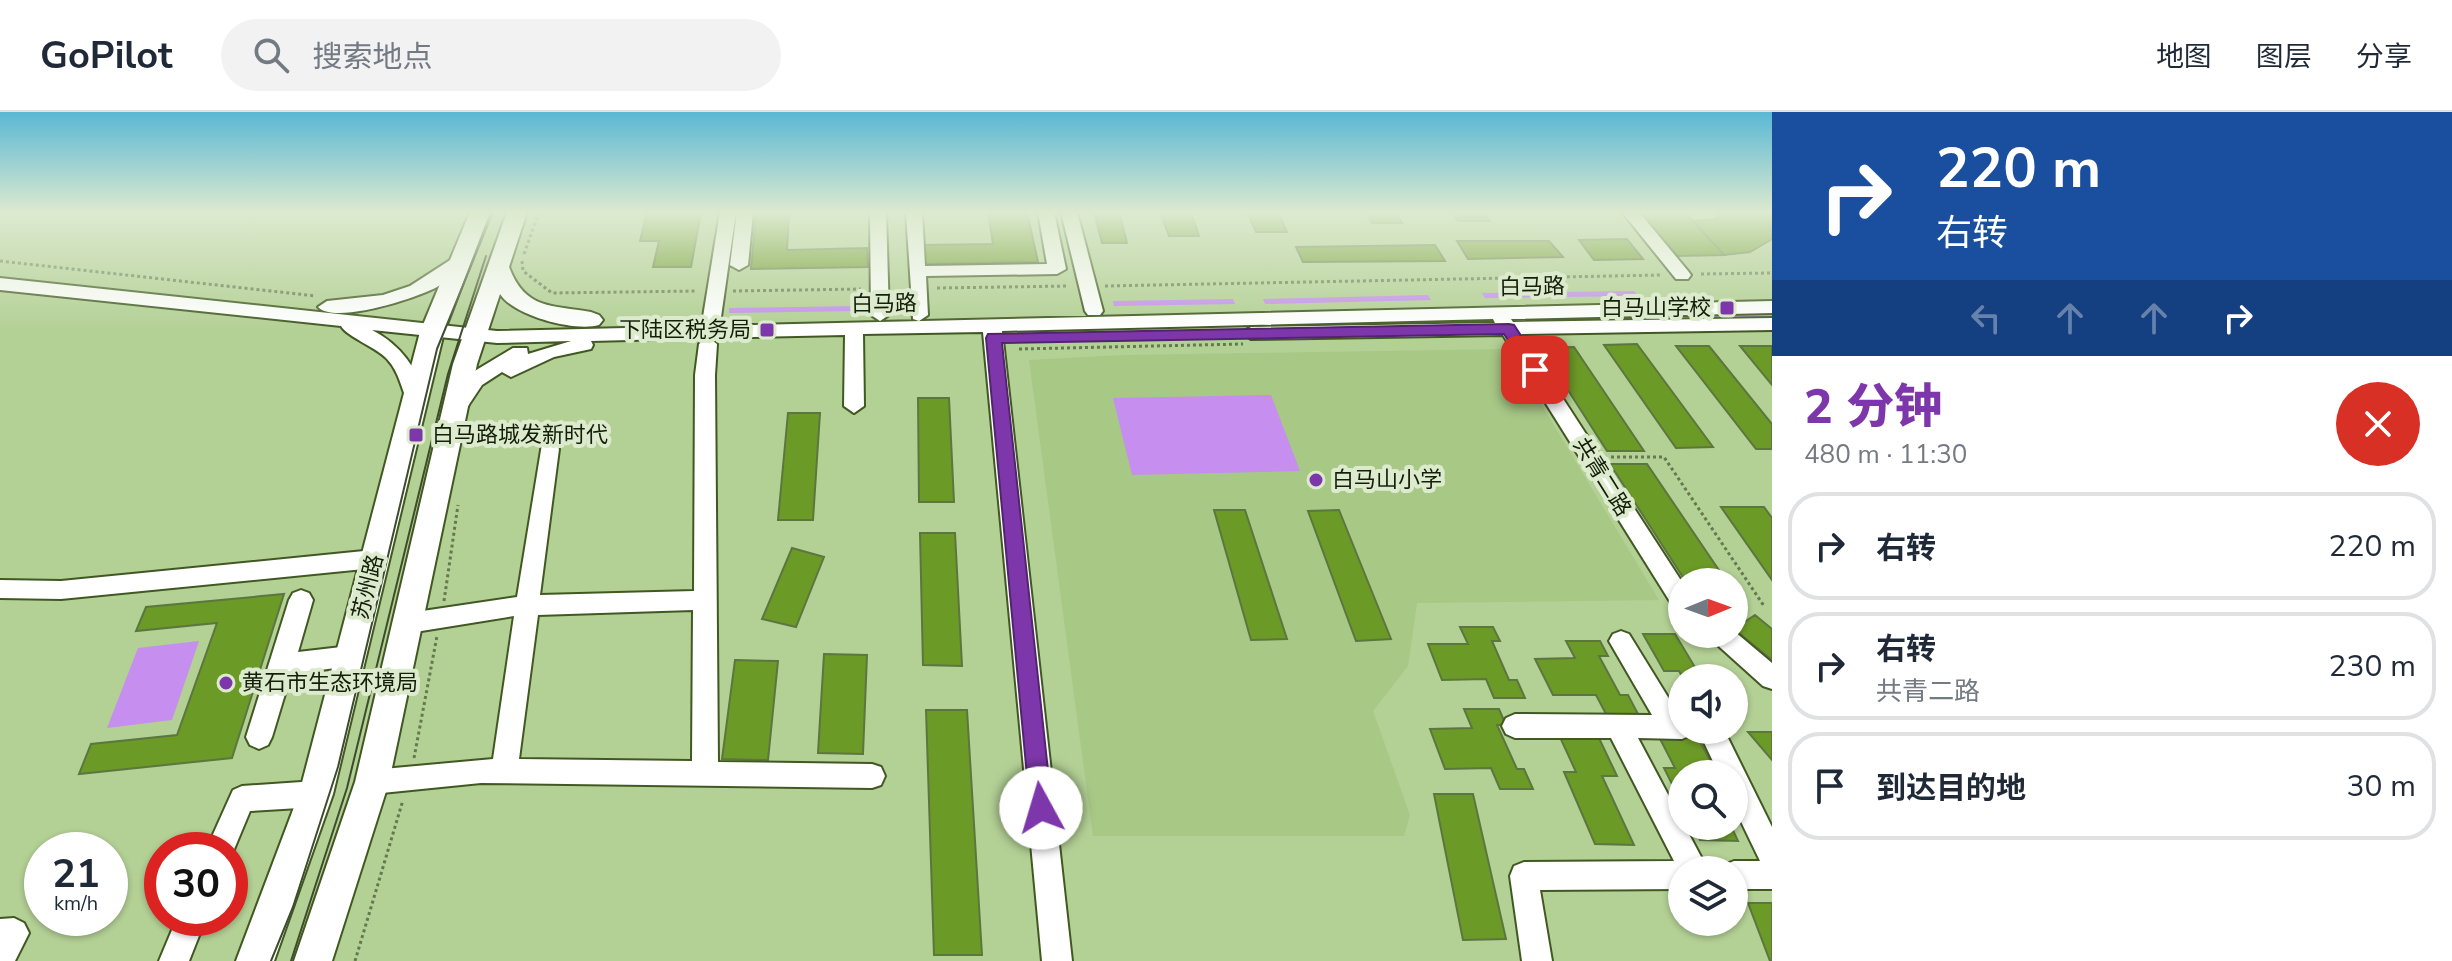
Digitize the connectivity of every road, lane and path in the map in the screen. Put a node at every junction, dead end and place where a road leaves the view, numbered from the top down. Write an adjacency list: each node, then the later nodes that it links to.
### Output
1 (464, 252): 11 (main road, 苏州路)
2 (502, 252): 13 (main road, 苏州路)
3 (526, 252): 22 (path, 白马路)
4 (721, 252): 22 (street)
5 (741, 252): 14 (street)
6 (879, 252): 21 (street)
7 (916, 252): 18 (street)
8 (1054, 252): 18 (street)
9 (1079, 252): 20 (street)
10 (1663, 252): 17 (street)
11 (461, 258): 25 (street); 32 (main road, 苏州路)
12 (0, 261): 25 (path)
13 (497, 264): 33 (main road); 34 (main road, 苏州路)
14 (739, 265)
15 (0, 271): 25 (street, 白马路)
16 (1772, 273): 17 (path, 白马路)
17 (1682, 275): 20 (path, 白马路)
18 (917, 280): 20 (path, 白马路); 28 (street)
19 (0, 284): 25 (street, 白马路)
20 (1088, 286): 26 (street)
21 (880, 289): 22 (path, 白马路); 27 (street)
22 (715, 291): 29 (street)
23 (1772, 297): 26 (street, 白马路)
24 (1772, 307): 30 (street, 白马路)
25 (321, 308): 32 (street, 白马路); 39 (street)
26 (1094, 311): 28 (street, 白马路)
27 (880, 315): 28 (street, 白马路); 29 (street, 白马路)
28 (919, 315)
29 (712, 317): 33 (street, 白马路)
30 (1503, 320): 31 (street); 35 (street); 43 (street, 共青二路)
31 (1772, 324)
32 (436, 325): 34 (street, 白马路); 39 (main road, 苏州路)
33 (599, 327): 34 (street, 白马路); 36 (street, 白马路); 41 (street)
34 (477, 329): 41 (main road, 苏州路)
35 (993, 332): 36 (street); 84 (street)
36 (854, 334): 37 (street); 40 (street)
37 (708, 344): 38 (street); 49 (street)
38 (511, 370)
39 (416, 400): 45 (main road, 苏州路)
40 (854, 406)
41 (456, 408): 53 (main road, 苏州路)
42 (549, 449): 51 (street)
43 (1590, 457): 46 (street, 共青二路); 50 (path)
44 (460, 493): 52 (path)
45 (374, 559): 47 (street); 56 (main road, 苏州路)
46 (1668, 579)
47 (0, 589)
48 (301, 600): 57 (street)
49 (707, 600): 51 (street); 65 (street)
50 (1764, 606)
51 (528, 607): 52 (street); 64 (street)
52 (441, 615): 53 (street); 67 (path)
53 (409, 623): 68 (main road, 苏州路)
54 (1621, 641): 59 (street)
55 (1737, 648): 58 (street)
56 (350, 656): 57 (street); 69 (main road, 苏州路)
57 (282, 665): 63 (street)
58 (1772, 678)
59 (1668, 713)
60 (1515, 726): 61 (street)
61 (1618, 727): 62 (street); 72 (street)
62 (1668, 727)
63 (259, 737)
64 (504, 772): 65 (street); 67 (street)
65 (705, 774): 66 (street)
66 (872, 776)
67 (410, 777): 68 (street); 83 (path)
68 (372, 782): 82 (main road, 苏州路)
69 (316, 794): 71 (street); 81 (main road, 苏州路)
70 (1748, 807): 73 (street)
71 (228, 832)
72 (1687, 856)
73 (1772, 857)
74 (1668, 875): 85 (street)
75 (1748, 875): 76 (street)
76 (1772, 875)
77 (0, 934): 79 (street)
78 (184, 936): 80 (street)
79 (0, 960)
80 (174, 961)
81 (255, 961)
82 (313, 961)
83 (355, 961)
84 (1057, 961)
85 (1537, 961)

